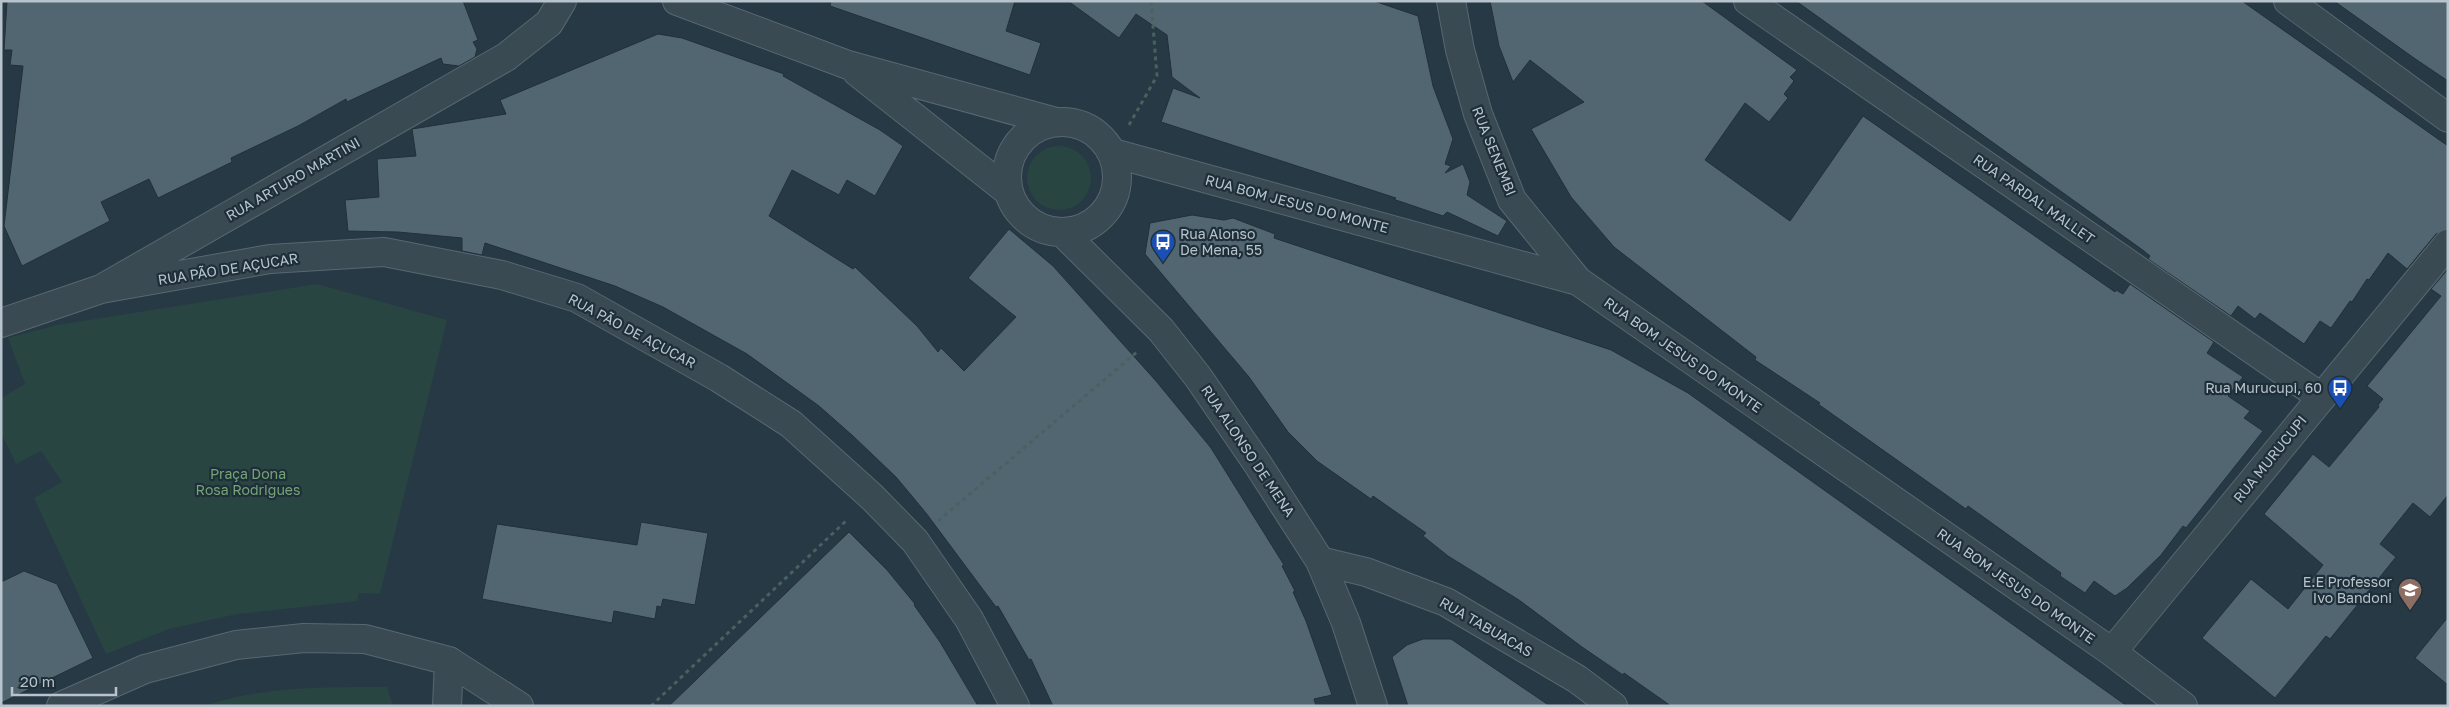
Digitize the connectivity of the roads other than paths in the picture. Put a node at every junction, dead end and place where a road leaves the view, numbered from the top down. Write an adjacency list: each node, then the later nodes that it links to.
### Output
1 (562, 1): 14 (street, RUA ARTURO MARTINI)
2 (677, 1): 6 (street)
3 (1451, 1): 13 (street, RUA SENEMBI)
4 (1748, 1): 16 (street, RUA PARDAL MALLET)
5 (2288, 1): 7 (street)
6 (848, 65): 8 (street); 10 (street)
7 (2448, 118)
8 (1056, 122): 9 (street); 10 (street)
9 (1112, 154): 11 (street); 13 (street, RUA BOM JESUS DO MONTE)
10 (1009, 192): 11 (street)
11 (1064, 233): 17 (street, RUA ALONSO DE MENA)
12 (2448, 244): 16 (street, RUA MURUCUPI)
13 (1578, 282): 18 (street, RUA BOM JESUS DO MONTE)
14 (101, 289): 15 (street, RUA ARTURO MARTINI); 23 (street, RUA PÃO DE AÇUCAR)
15 (1, 323)
16 (2321, 397): 18 (street, RUA MURUCUPI)
17 (1320, 561): 24 (street, RUA ALONSO DE MENA); 25 (street, RUA TABUACAS)
18 (2112, 652): 26 (street, RUA BOM JESUS DO MONTE)
19 (450, 661): 20 (street); 21 (street); 22 (street)
20 (61, 706)
21 (447, 706)
22 (519, 706)
23 (1014, 706)
24 (1373, 706)
25 (1613, 706)
26 (2183, 706)

